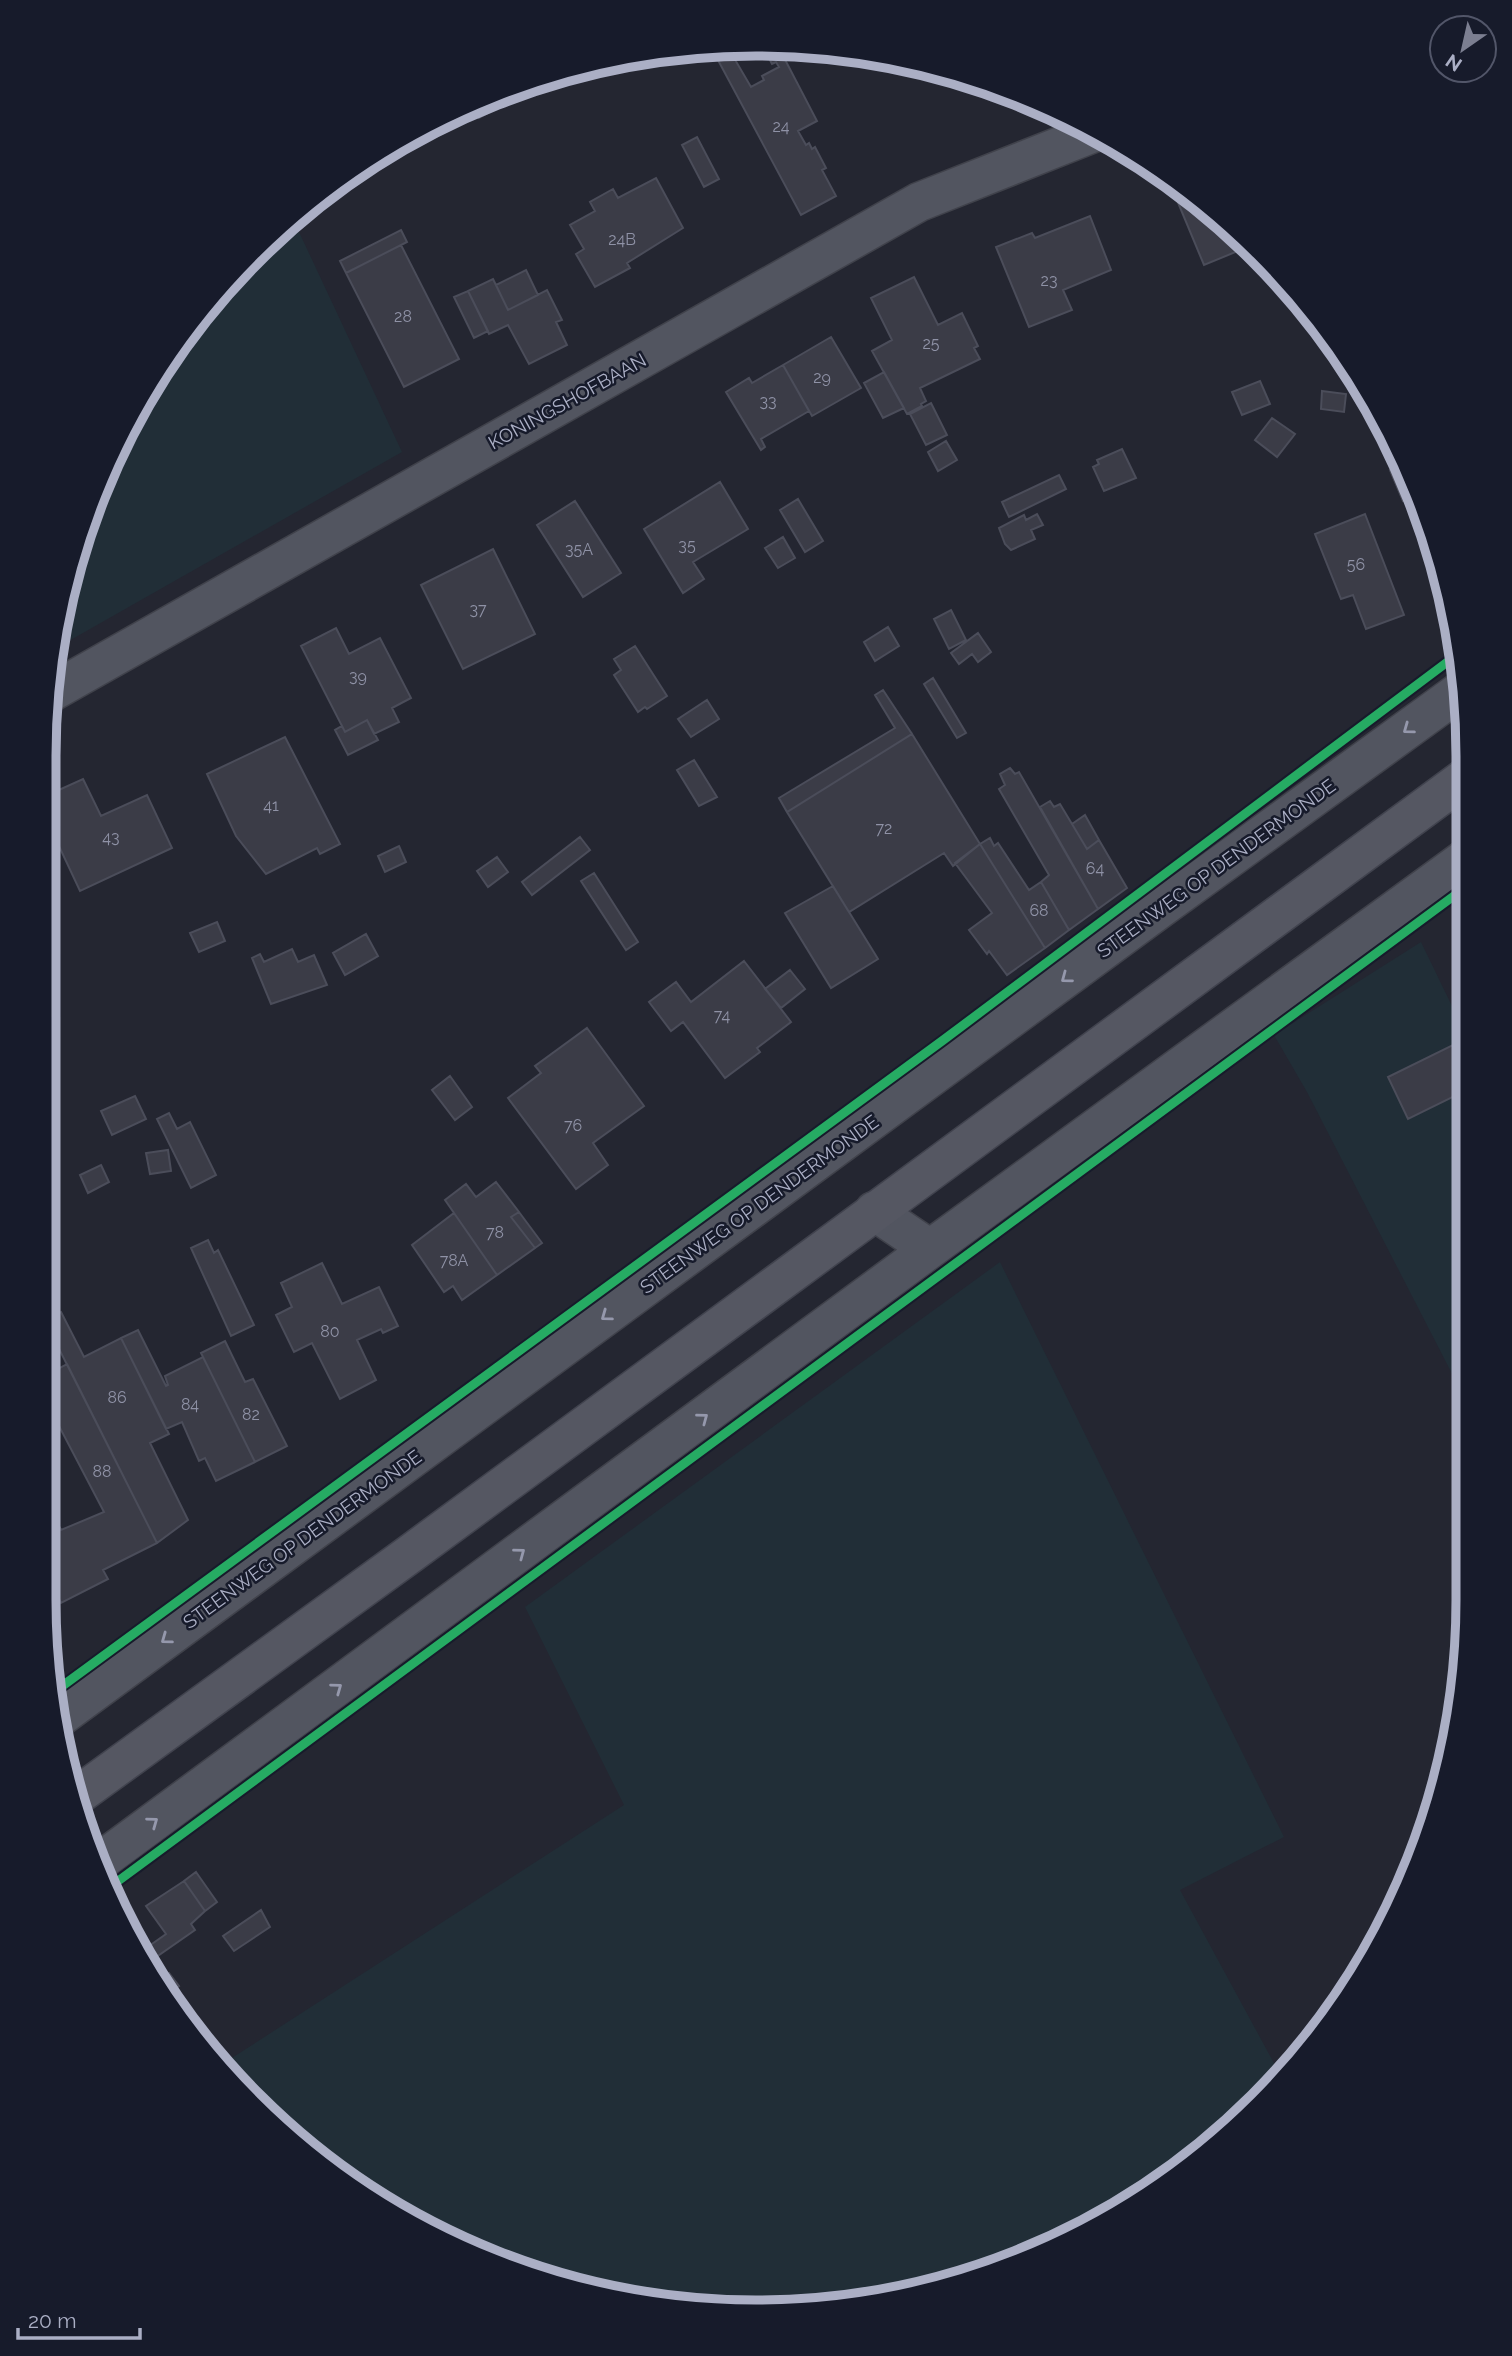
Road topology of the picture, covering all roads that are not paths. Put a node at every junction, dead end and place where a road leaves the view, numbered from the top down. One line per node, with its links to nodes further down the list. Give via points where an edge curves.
1 (1083, 137): 2 (street, KONINGSHOFBAAN, via 919,202)
2 (59, 688)
3 (1453, 696): 8 (street, STEENWEG OP DENDERMONDE, one-way to 8)
4 (1456, 784): 6 (main road)
5 (1456, 865): 7 (street)
6 (874, 1211): 7 (street); 9 (main road)
7 (930, 1249): 10 (street, one-way to 7)
8 (65, 1713)
9 (83, 1791)
10 (105, 1858)

